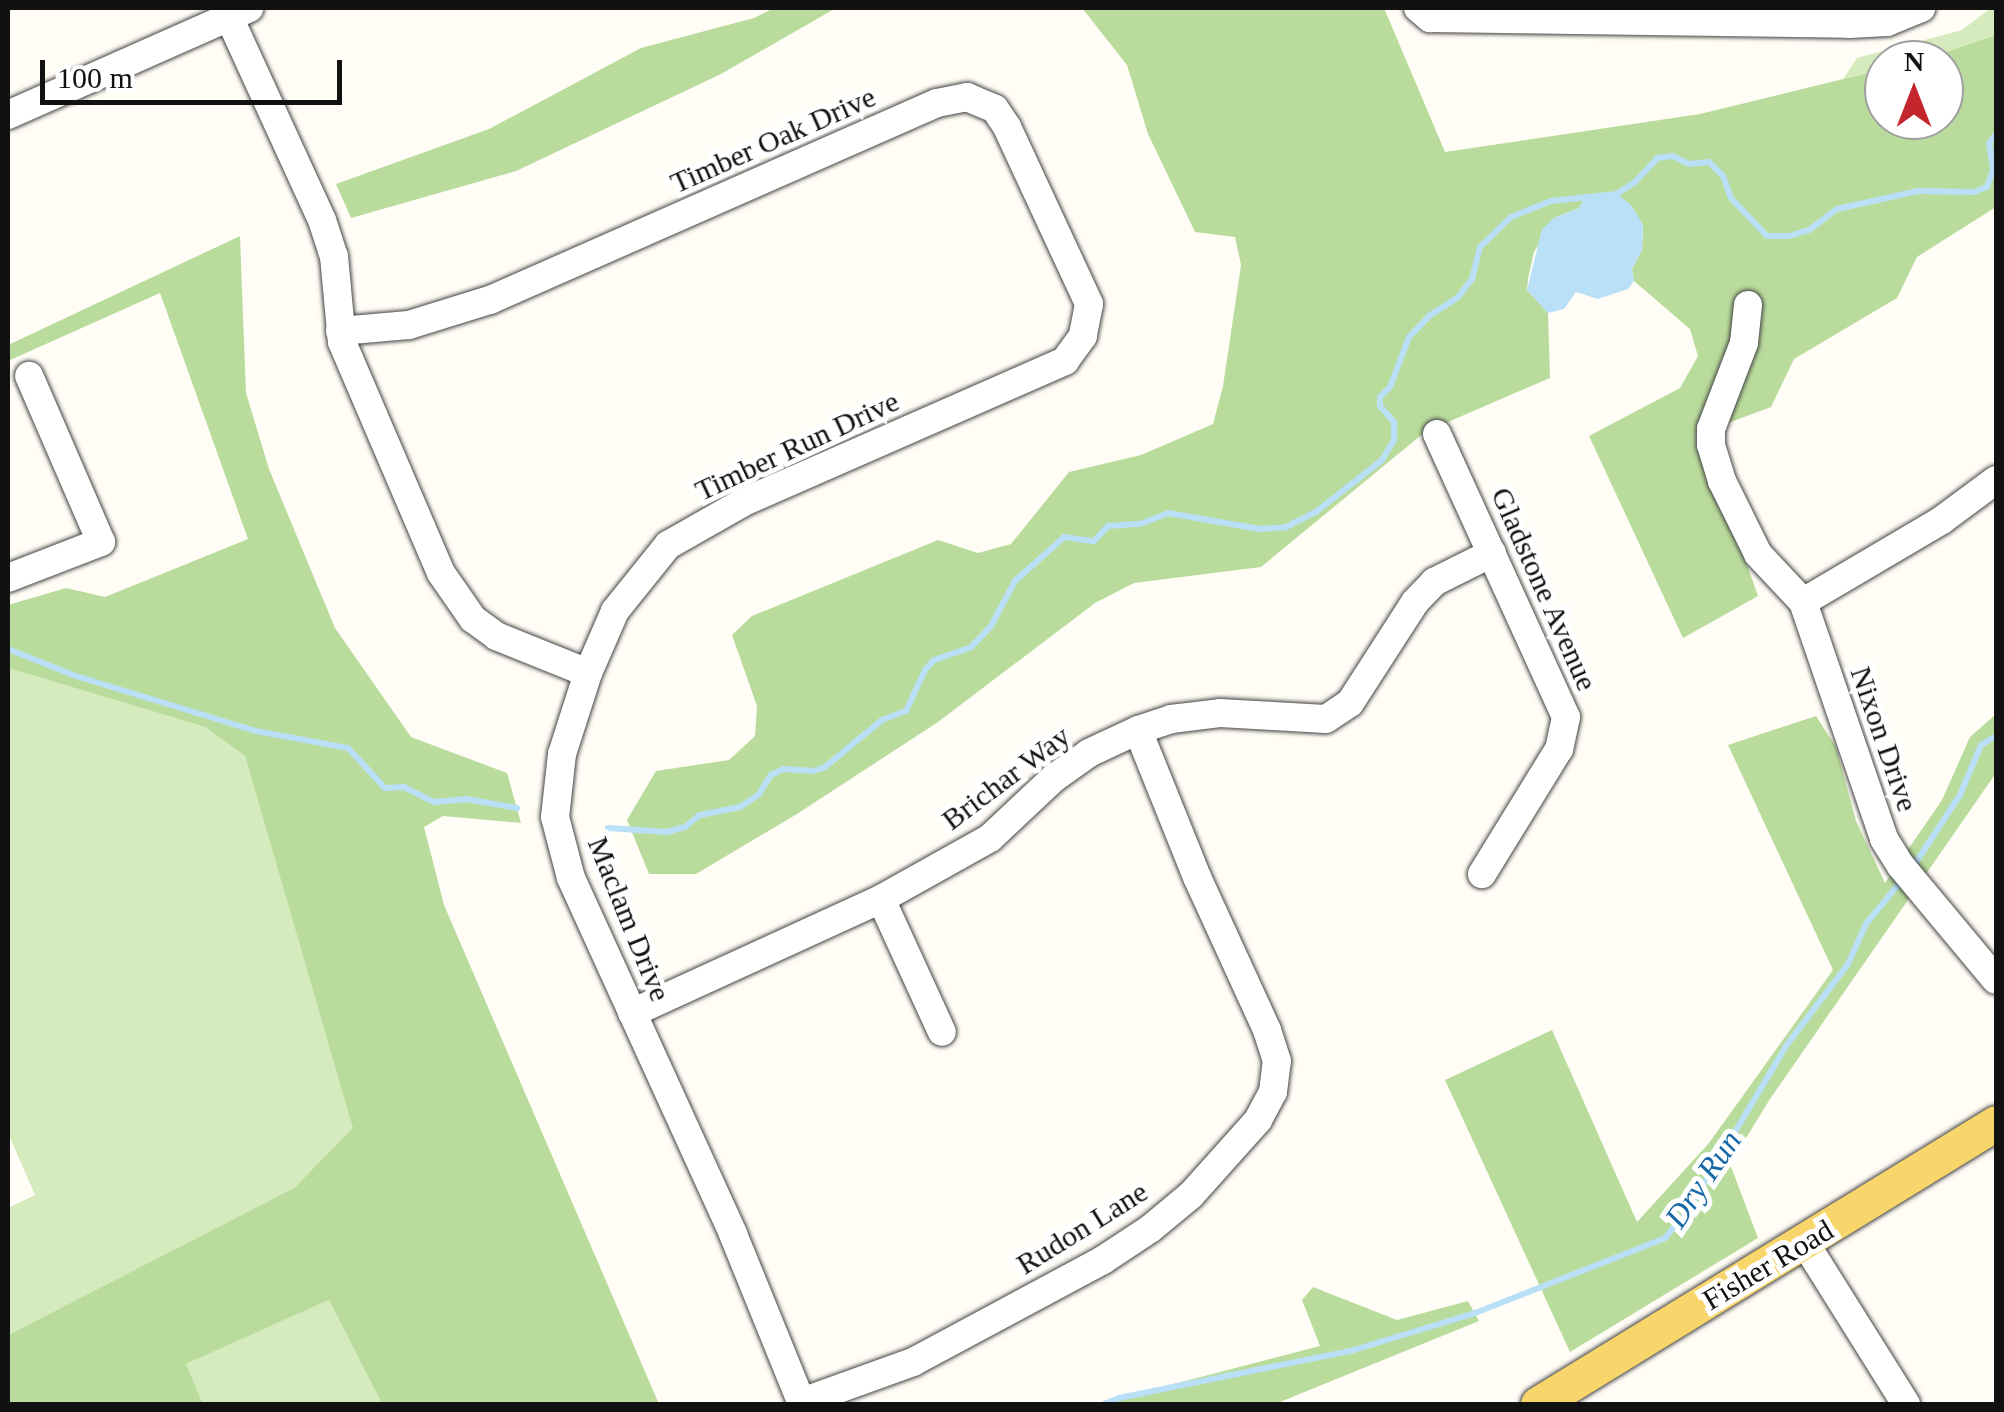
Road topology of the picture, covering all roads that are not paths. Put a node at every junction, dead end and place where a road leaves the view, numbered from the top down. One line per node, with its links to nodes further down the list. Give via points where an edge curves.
1 (1418, 8): 4 (street, via 1430,18)
2 (1921, 8): 4 (street, via 1887,22 1849,24)
3 (239, 12): 5 (street); 7 (street, via 334,256)
4 (1496, 13)
5 (8, 115)
6 (1748, 305): 14 (street, via 1744,342 1711,428 1711,445 1758,554)
7 (340, 331): 8 (street, Timber Oak Drive, via 409,325 477,305 937,103 967,96 995,109 1007,127 1088,304); 15 (street, via 360,393 455,596 496,636)
8 (1083, 336): 15 (street, Timber Run Drive, via 1065,361 742,503 668,545 615,611)
9 (29, 376): 13 (street, via 101,542)
10 (1437, 434): 12 (street, Gladstone Avenue)
11 (1996, 480): 14 (street)
12 (1492, 553): 16 (street, Brichar Way, via 1434,582 1350,703 1326,719 1220,713); 17 (street, Gladstone Avenue, via 1566,717 1559,750)
13 (8, 578)
14 (1803, 602): 19 (street, Nixon Drive, via 1873,816 1907,873)
15 (588, 673): 20 (street, Maclam Drive, via 562,754 555,817 570,878)
16 (1138, 730): 18 (street, Brichar Way, via 1054,778 990,838); 24 (street, Rudon Lane, via 1268,1030 1277,1060 1274,1092 1218,1165 1150,1230 913,1362)
17 (1482, 874)
18 (881, 899): 20 (street, Brichar Way); 21 (street)
19 (1996, 980)
20 (632, 1013): 24 (street, Maclam Drive)
21 (942, 1032)
22 (1996, 1124): 23 (main road, Fisher Road)
23 (1805, 1243): 25 (main road, Fisher Road); 26 (street)
24 (802, 1403)
25 (1538, 1404)
26 (1906, 1404)

